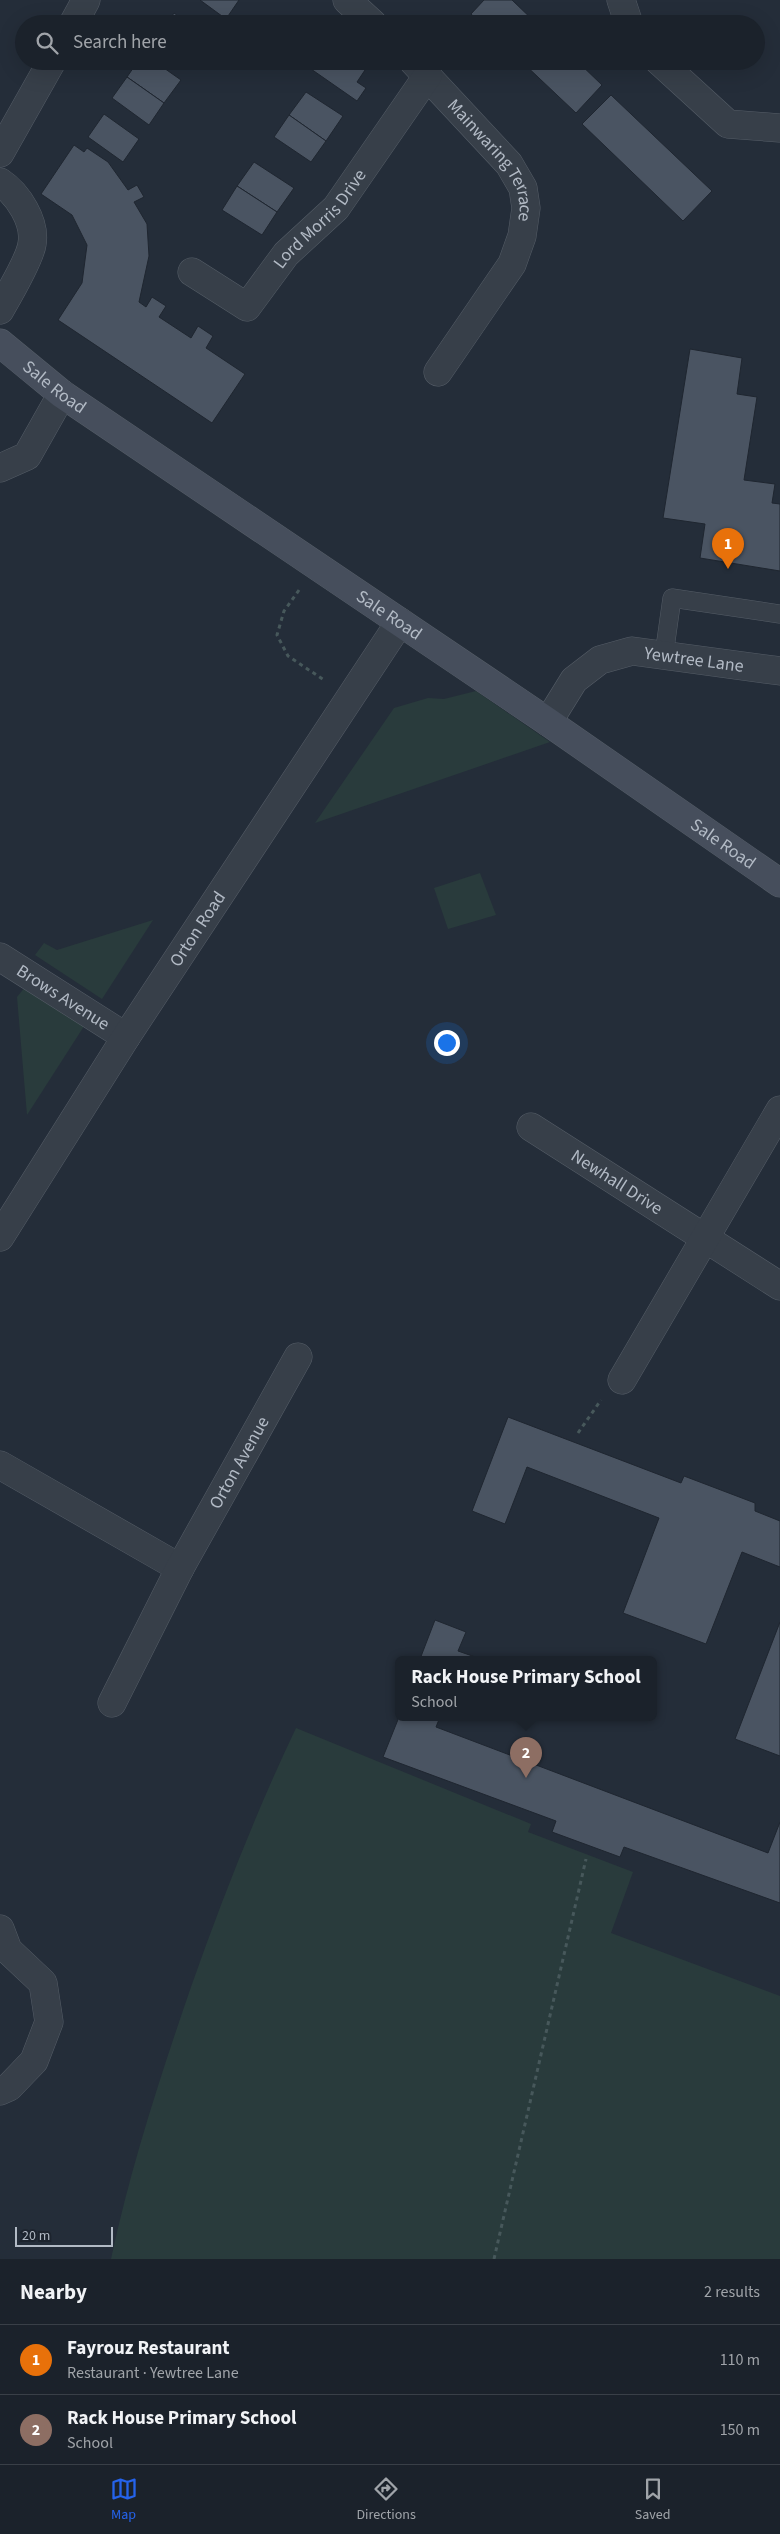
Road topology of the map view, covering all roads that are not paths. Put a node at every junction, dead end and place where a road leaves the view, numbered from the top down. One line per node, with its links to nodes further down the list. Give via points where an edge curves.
1 (86, 0): 4 (street)
2 (347, 0): 5 (street)
3 (621, 0): 6 (street)
4 (78, 15)
5 (363, 15)
6 (626, 15)
7 (47, 70): 12 (street)
8 (420, 70): 14 (street, Lord Morris Drive, via 336,208 286,254 247,307)
9 (423, 70): 17 (street, Mainwaring Terrace, via 509,164 523,188 526,208 522,236 512,264)
10 (670, 70): 11 (street, via 728,124)
11 (780, 128)
12 (0, 153)
13 (0, 182): 15 (street, via 12,190 28,216 32,244)
14 (192, 272)
15 (0, 310)
16 (0, 343): 18 (main road, Sale Road)
17 (438, 372)
18 (62, 394): 19 (street, via 27,456); 21 (main road, Sale Road)
19 (0, 468)
20 (780, 614): 22 (lane, via 672,598)
21 (400, 622): 24 (main road, Sale Road); 27 (street, Orton Road)
22 (664, 655): 23 (street, Yewtree Lane); 24 (street, Yewtree Lane, via 632,652 600,660 574,680)
23 (780, 672)
24 (548, 722): 25 (main road, Sale Road)
25 (780, 883)
26 (0, 958): 27 (street, Brows Avenue)
27 (126, 1037): 30 (street, Orton Road)
28 (780, 1110): 31 (street)
29 (531, 1127): 31 (street, Newhall Drive)
30 (0, 1237)
31 (704, 1237): 32 (street, Newhall Drive); 34 (street)
32 (780, 1286)
33 (298, 1357): 36 (street, Orton Avenue)
34 (622, 1380)
35 (0, 1465): 36 (street)
36 (180, 1568): 37 (street, Orton Avenue)
37 (112, 1703)
38 (0, 1929): 39 (street, via 8,1950 43,1984 49,2022 34,2061)
39 (0, 2091)

